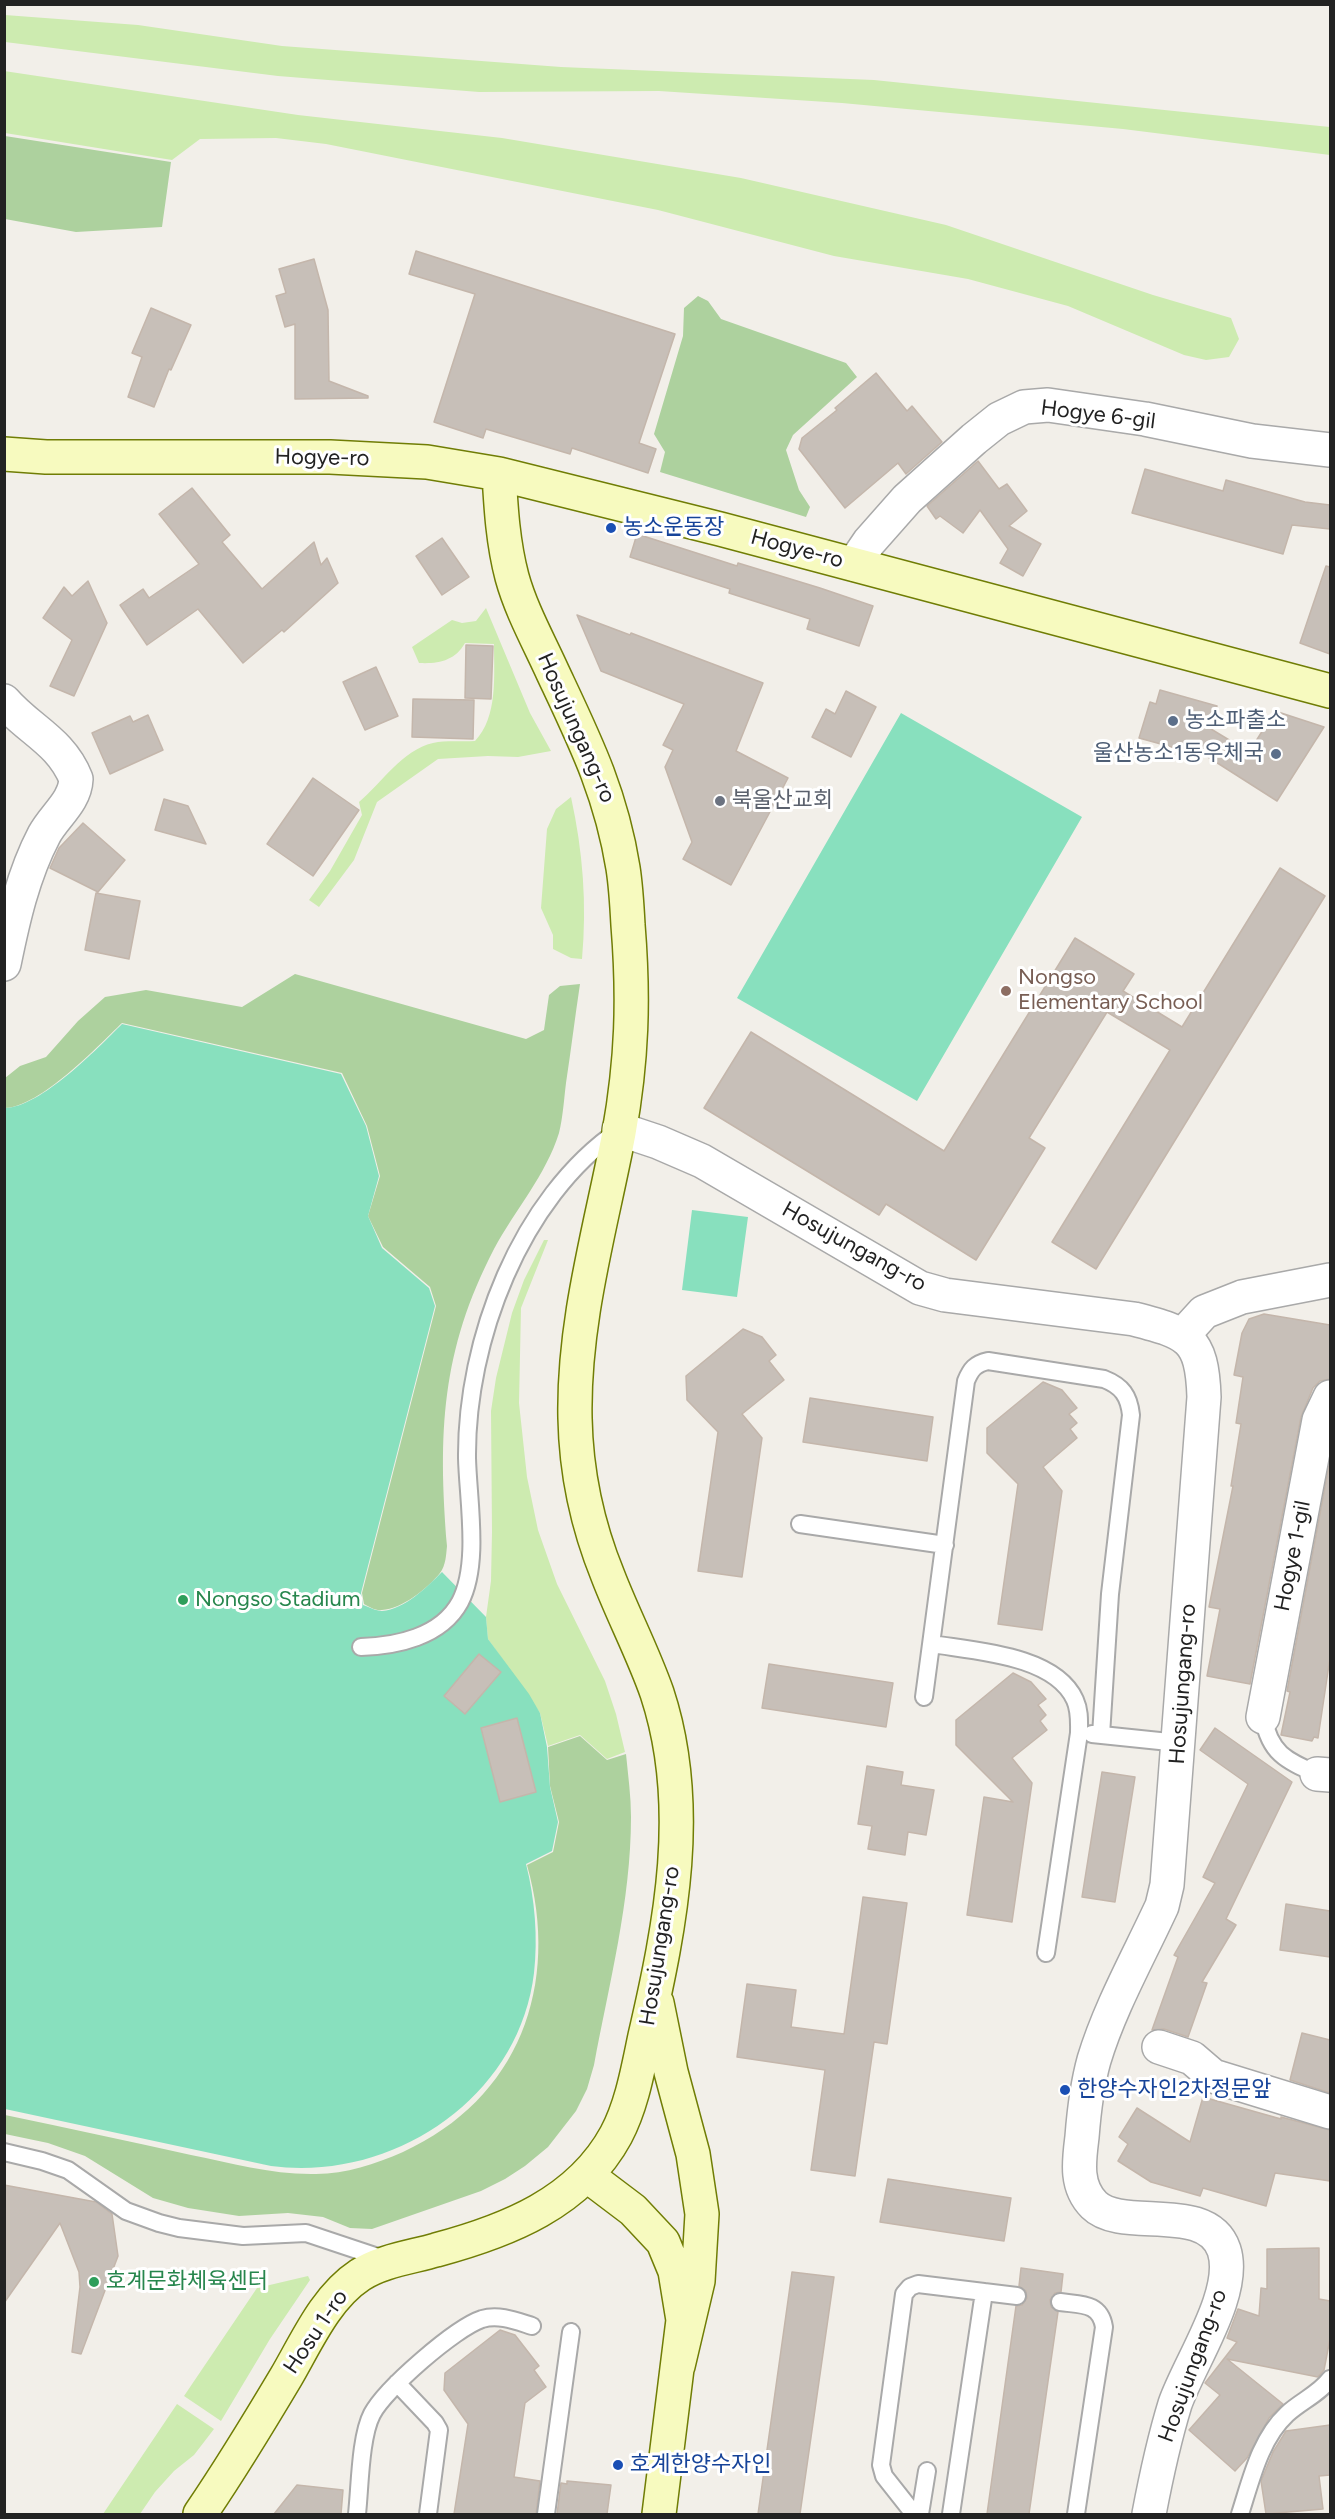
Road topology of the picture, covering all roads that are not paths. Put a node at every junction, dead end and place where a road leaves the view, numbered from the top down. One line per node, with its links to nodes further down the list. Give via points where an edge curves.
1 (1330, 450): 4 (street, Hogye 6-gil, via 1252,441 1145,419 1048,405 1024,407 991,426 907,499)
2 (4, 454): 3 (street, Hogye-ro, via 330,456 426,462)
3 (499, 474): 4 (street, Hogye-ro); 8 (street, Hosujungang-ro, via 502,530 513,582 592,755 612,808 624,873 632,972 632,1045)
4 (854, 564): 5 (street, Hogye-ro)
5 (1330, 691)
6 (4, 701): 7 (street, via 62,752 76,780 71,798 45,833 32,863)
7 (4, 964)
8 (619, 1130): 10 (street, Hosujungang-ro, via 702,1161 920,1288 1134,1319); 15 (lane, via 578,1164 547,1204 520,1245 488,1322 468,1416 471,1541 466,1589 459,1604 429,1631 414,1638); 23 (street, Hosujungang-ro, via 578,1341 575,1422 585,1506 605,1570 657,1694 673,1757 677,1827 671,1906)
9 (1330, 1280): 10 (street, via 1242,1297 1204,1312)
10 (1183, 1335): 20 (street, Hosujungang-ro, via 1196,1348 1203,1368 1204,1397)
11 (1330, 1397): 17 (street, Hogye 1-gil, via 1319,1420)
12 (800, 1524): 13 (lane)
13 (945, 1545): 14 (lane); 19 (lane, via 970,1370 988,1361 1117,1384 1130,1403 1131,1415 1110,1594)
14 (932, 1644): 16 (lane); 18 (lane, via 1002,1656 1055,1677 1075,1700)
15 (360, 1647)
16 (924, 1697)
17 (1263, 1717): 21 (lane, via 1267,1737 1276,1751 1298,1766)
18 (1079, 1733): 19 (lane); 22 (lane)
19 (1101, 1735): 20 (lane)
20 (1179, 1743): 47 (street, Hosujungang-ro, via 1167,1885 1162,1906 1094,2062 1079,2176 1085,2195 1096,2207 1110,2214 1201,2225 1217,2237 1225,2252 1222,2295 1176,2402)
21 (1324, 1775)
22 (1046, 1953)
23 (655, 1995): 27 (street, Hosujungang-ro, via 631,2097 617,2135); 34 (street, via 693,2154 702,2214 698,2281)
24 (1159, 2048): 25 (street, via 1192,2058 1213,2076)
25 (1330, 2112)
26 (4, 2152): 28 (lane, via 68,2170 126,2211 159,2223 243,2236 306,2234)
27 (588, 2176): 28 (street, Hosu 1-ro, via 554,2203 510,2227); 34 (street, via 633,2210 663,2242 675,2271 682,2320)
28 (394, 2262): 38 (street, Hosu 1-ro, via 364,2272 341,2290)
29 (984, 2292): 30 (lane); 43 (lane, via 918,2284 904,2294 881,2465 884,2476); 45 (lane)
30 (1017, 2296)
31 (1060, 2302): 46 (lane, via 1097,2310 1104,2327)
32 (532, 2326): 36 (lane, via 506,2318 484,2318 461,2330)
33 (571, 2332): 41 (lane)
34 (678, 2366): 42 (street)
35 (1330, 2379): 48 (lane, via 1270,2432)
36 (397, 2383): 39 (lane, via 372,2415 366,2431); 40 (lane, via 439,2430)
37 (927, 2471): 44 (lane)
38 (200, 2514)
39 (357, 2514)
40 (428, 2514)
41 (546, 2514)
42 (659, 2514)
43 (914, 2514)
44 (920, 2514)
45 (951, 2514)
46 (1076, 2514)
47 (1149, 2514)
48 (1240, 2514)

